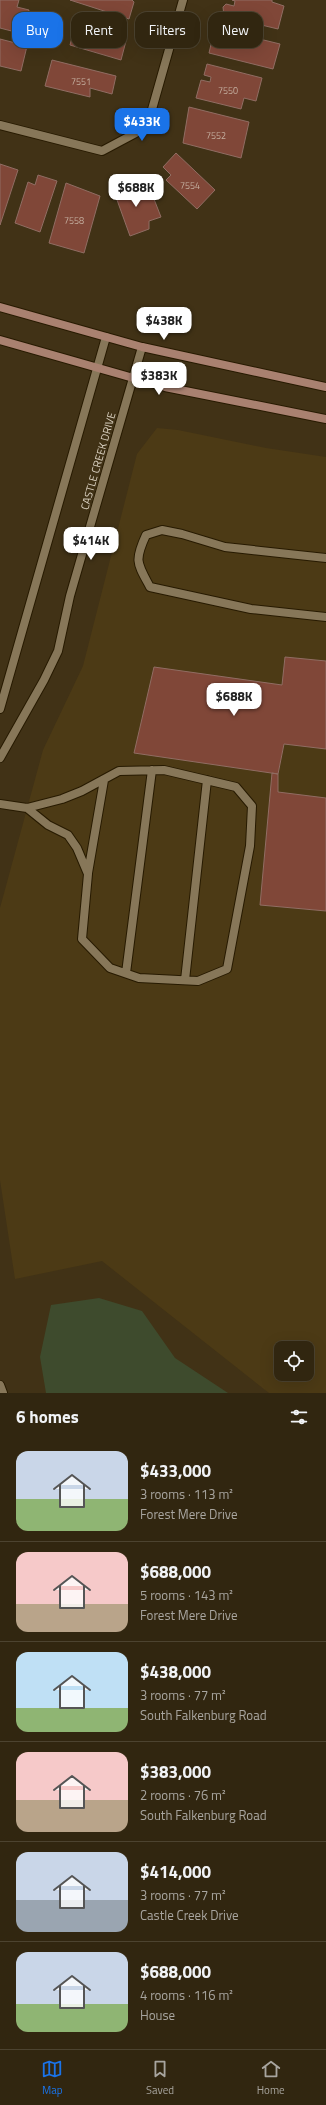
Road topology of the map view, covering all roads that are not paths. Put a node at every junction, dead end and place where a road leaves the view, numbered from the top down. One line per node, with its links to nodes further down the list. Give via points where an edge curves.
1 (183, 0): 2 (street, via 147,127 102,151)
2 (0, 125)
3 (0, 307): 4 (street)
4 (106, 337): 6 (street); 7 (street)
5 (0, 340): 7 (street)
6 (142, 347): 8 (street, CASTLE CREEK DRIVE); 9 (street)
7 (97, 368): 8 (street); 13 (street)
8 (133, 378): 10 (street, via 165,387); 14 (street, CASTLE CREEK DRIVE, via 70,596 58,651)
9 (326, 387)
10 (326, 419)
11 (326, 558): 12 (street, via 225,547 162,530 146,535 138,554 139,567 150,588 251,609)
12 (326, 617)
13 (0, 709)
14 (0, 758)
15 (152, 770): 16 (street, via 119,771); 17 (street, via 164,770); 21 (street)
16 (104, 780): 19 (street, via 62,799); 20 (street)
17 (207, 780): 22 (street); 22 (street, via 236,787 252,806 250,846 227,969 198,981)
18 (0, 804): 19 (street)
19 (27, 808): 20 (street, via 48,825 68,835 77,848)
20 (88, 874): 21 (street, via 82,939 110,968)
21 (126, 973): 22 (street, via 139,978)
22 (185, 980)
23 (0, 1385): 24 (street)
24 (3, 1393)

